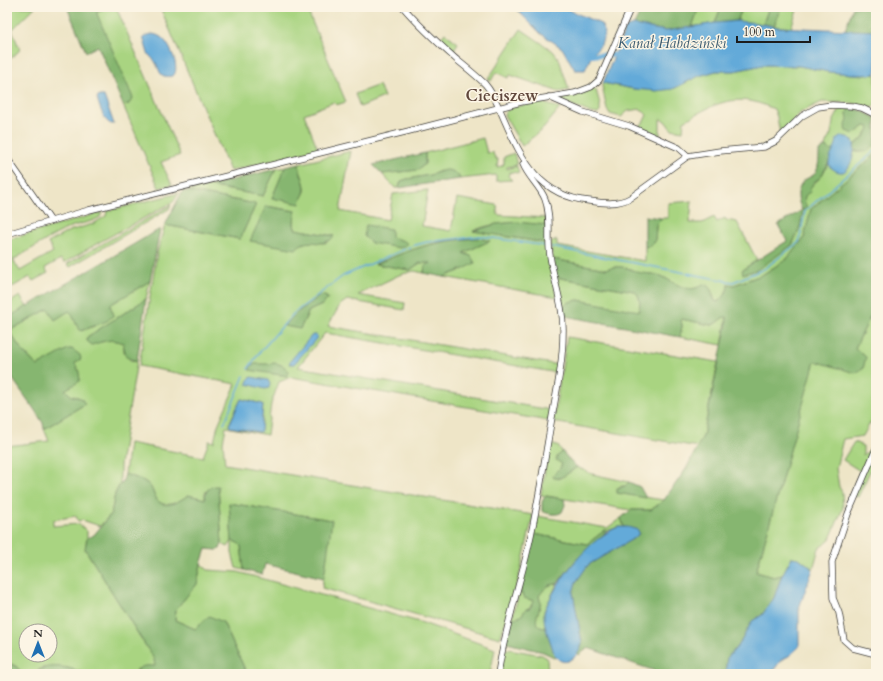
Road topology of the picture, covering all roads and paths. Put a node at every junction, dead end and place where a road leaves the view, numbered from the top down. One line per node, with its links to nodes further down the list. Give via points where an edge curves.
1 (403, 7): 4 (street, via 426,33 485,84)
2 (631, 7): 3 (street, via 596,83 576,93)
3 (549, 97): 4 (street); 6 (street, via 582,112 629,126 679,148)
4 (499, 109): 7 (street); 9 (street)
5 (876, 115): 6 (street, via 852,106 818,107 802,116 772,144)
6 (688, 156): 7 (street, via 630,198 619,203 580,200 559,193 540,180)
7 (522, 157): 13 (street, via 525,168 541,191 547,207 550,254 562,311 563,339 534,523 502,645)
8 (7, 158): 9 (street)
9 (51, 221): 10 (street)
10 (7, 234)
11 (876, 449): 12 (street, via 848,514 832,562 834,598 844,640 853,648)
12 (876, 654)
13 (498, 674)

